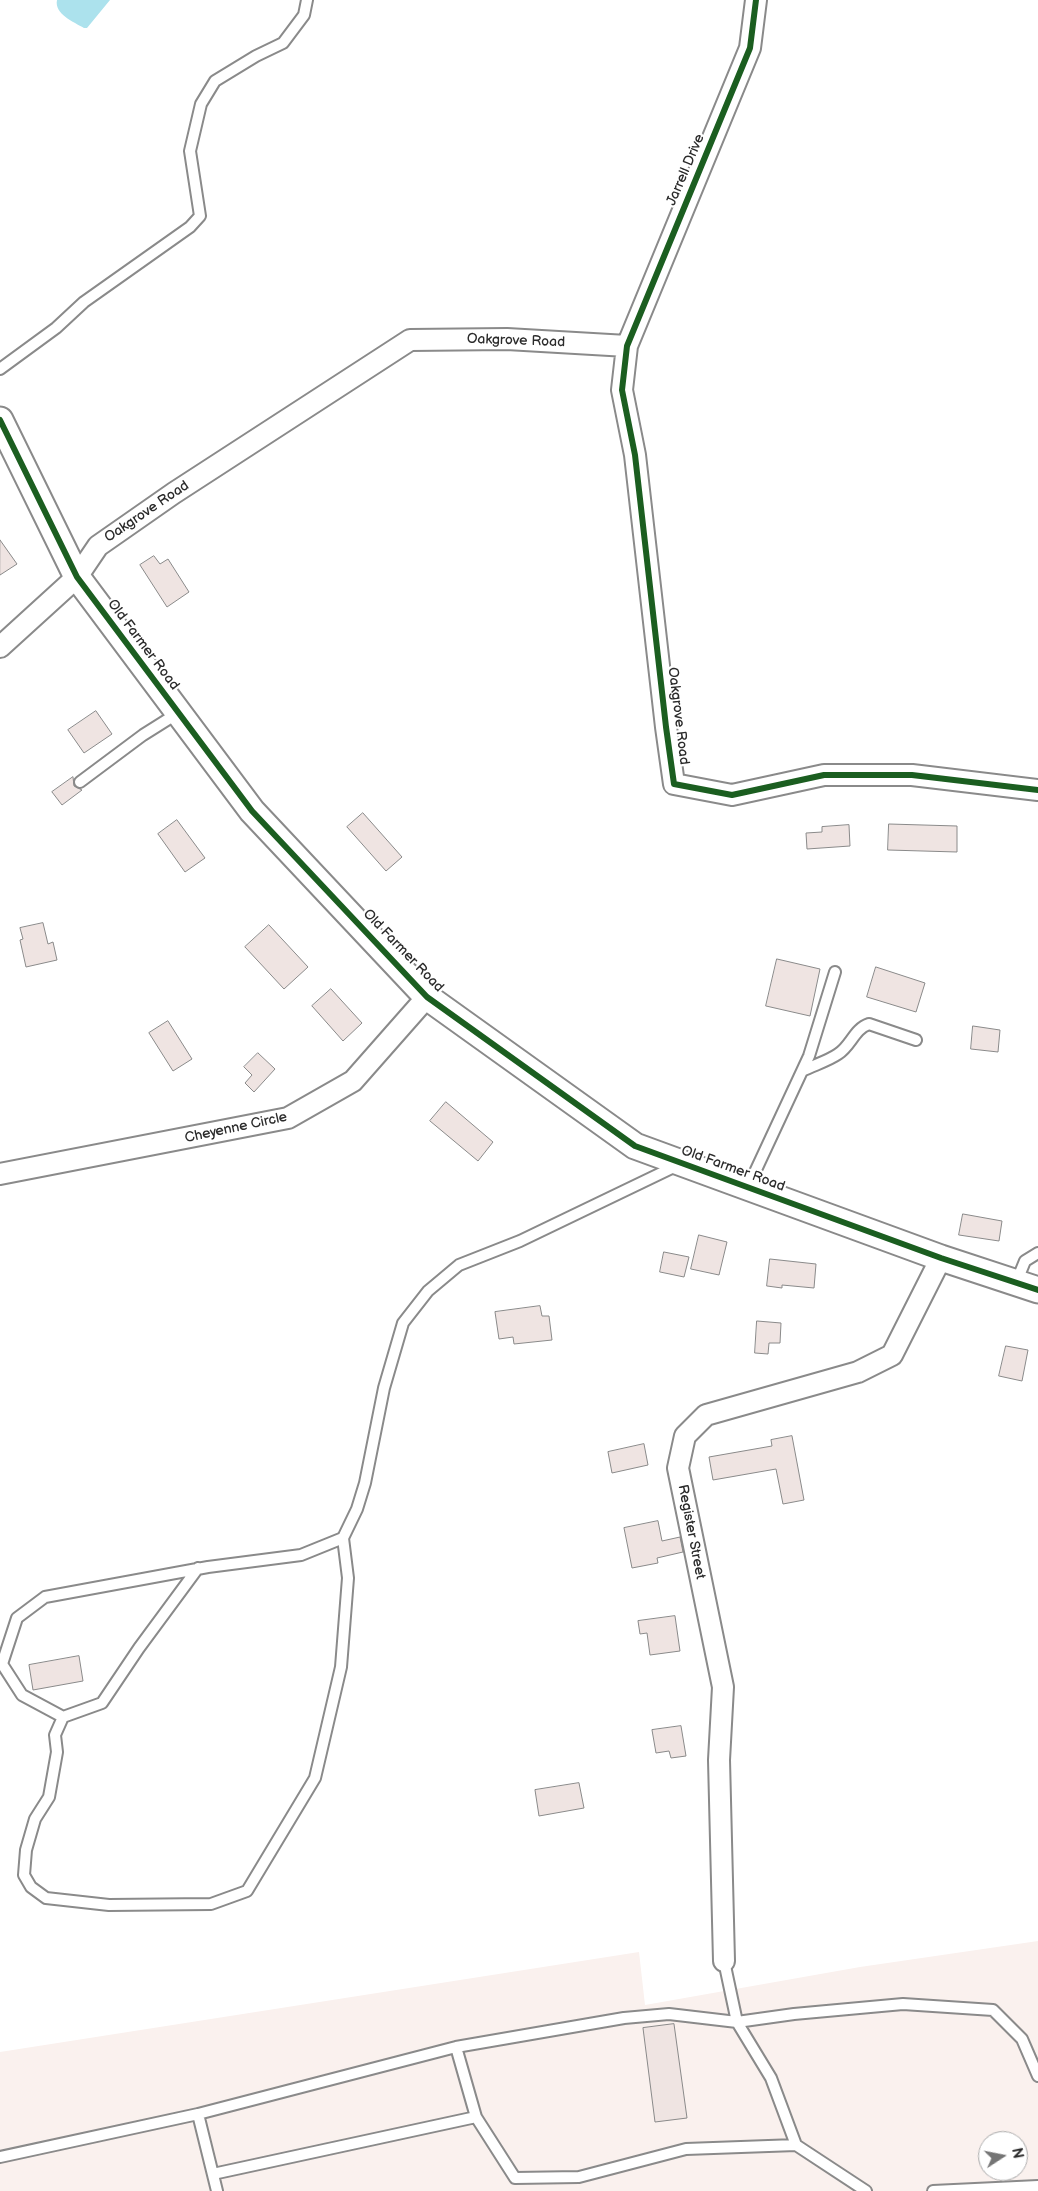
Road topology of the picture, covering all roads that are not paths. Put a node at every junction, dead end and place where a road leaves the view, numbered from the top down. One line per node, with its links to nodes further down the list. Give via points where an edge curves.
1 (307, 0): 4 (lane, via 304,15 283,43 215,81 201,104 190,151 200,216 190,228 84,302 56,328)
2 (756, 0): 3 (street, Jarrell Drive, via 750,48)
3 (627, 346): 6 (street, Oakgrove Road, via 507,339 410,340 98,546); 10 (street, Oakgrove Road, via 622,390 635,455 674,784 732,795 824,775 912,775)
4 (0, 369)
5 (0, 420): 6 (street, Old Farmer Road)
6 (77, 577): 7 (street, Oakgrove Road); 8 (street, Old Farmer Road)
7 (0, 647)
8 (178, 713): 9 (lane); 12 (street, Old Farmer Road, via 252,811)
9 (80, 782)
10 (1038, 790)
11 (835, 972): 14 (lane)
12 (427, 997): 15 (street, Old Farmer Road, via 635,1146); 16 (street, Cheyenne Circle, via 353,1081 288,1118)
13 (916, 1040): 14 (lane, via 868,1024 861,1027 838,1054)
14 (802, 1070): 17 (lane)
15 (682, 1163): 17 (street, Old Farmer Road); 21 (lane, via 520,1240 459,1264 428,1291 403,1323 384,1388 365,1483)
16 (0, 1174)
17 (748, 1188): 19 (street, Old Farmer Road)
18 (1038, 1253): 20 (lane, via 1025,1261)
19 (941, 1258): 20 (street, Old Farmer Road); 24 (street, Register Street, via 892,1355 858,1372 706,1415 685,1436 678,1468 723,1687 719,1760)
20 (1027, 1286)
21 (343, 1538): 22 (lane, via 301,1555); 23 (lane, via 348,1578 341,1667 315,1778 247,1891 211,1904 109,1905 46,1898 31,1887 24,1875 26,1850 35,1819 49,1797 57,1752 55,1735)
22 (198, 1568): 23 (lane, via 138,1648 102,1703); 23 (lane, via 45,1597 17,1618 2,1664 22,1695)
23 (63, 1717)
24 (724, 1960): 25 (lane)
25 (737, 2022): 26 (lane, via 660,2015 624,2018); 27 (lane, via 903,2004 993,2010 1022,2039); 30 (lane, via 771,2078)
26 (456, 2047): 28 (lane); 29 (lane)
27 (1038, 2076)
28 (198, 2114): 31 (lane); 32 (lane)
29 (476, 2117): 30 (lane, via 515,2178 579,2177 686,2149); 32 (lane)
30 (796, 2145): 35 (lane)
31 (0, 2157)
32 (213, 2174): 34 (lane)
33 (1038, 2186): 36 (lane)
34 (217, 2191)
35 (866, 2191)
36 (933, 2191)

